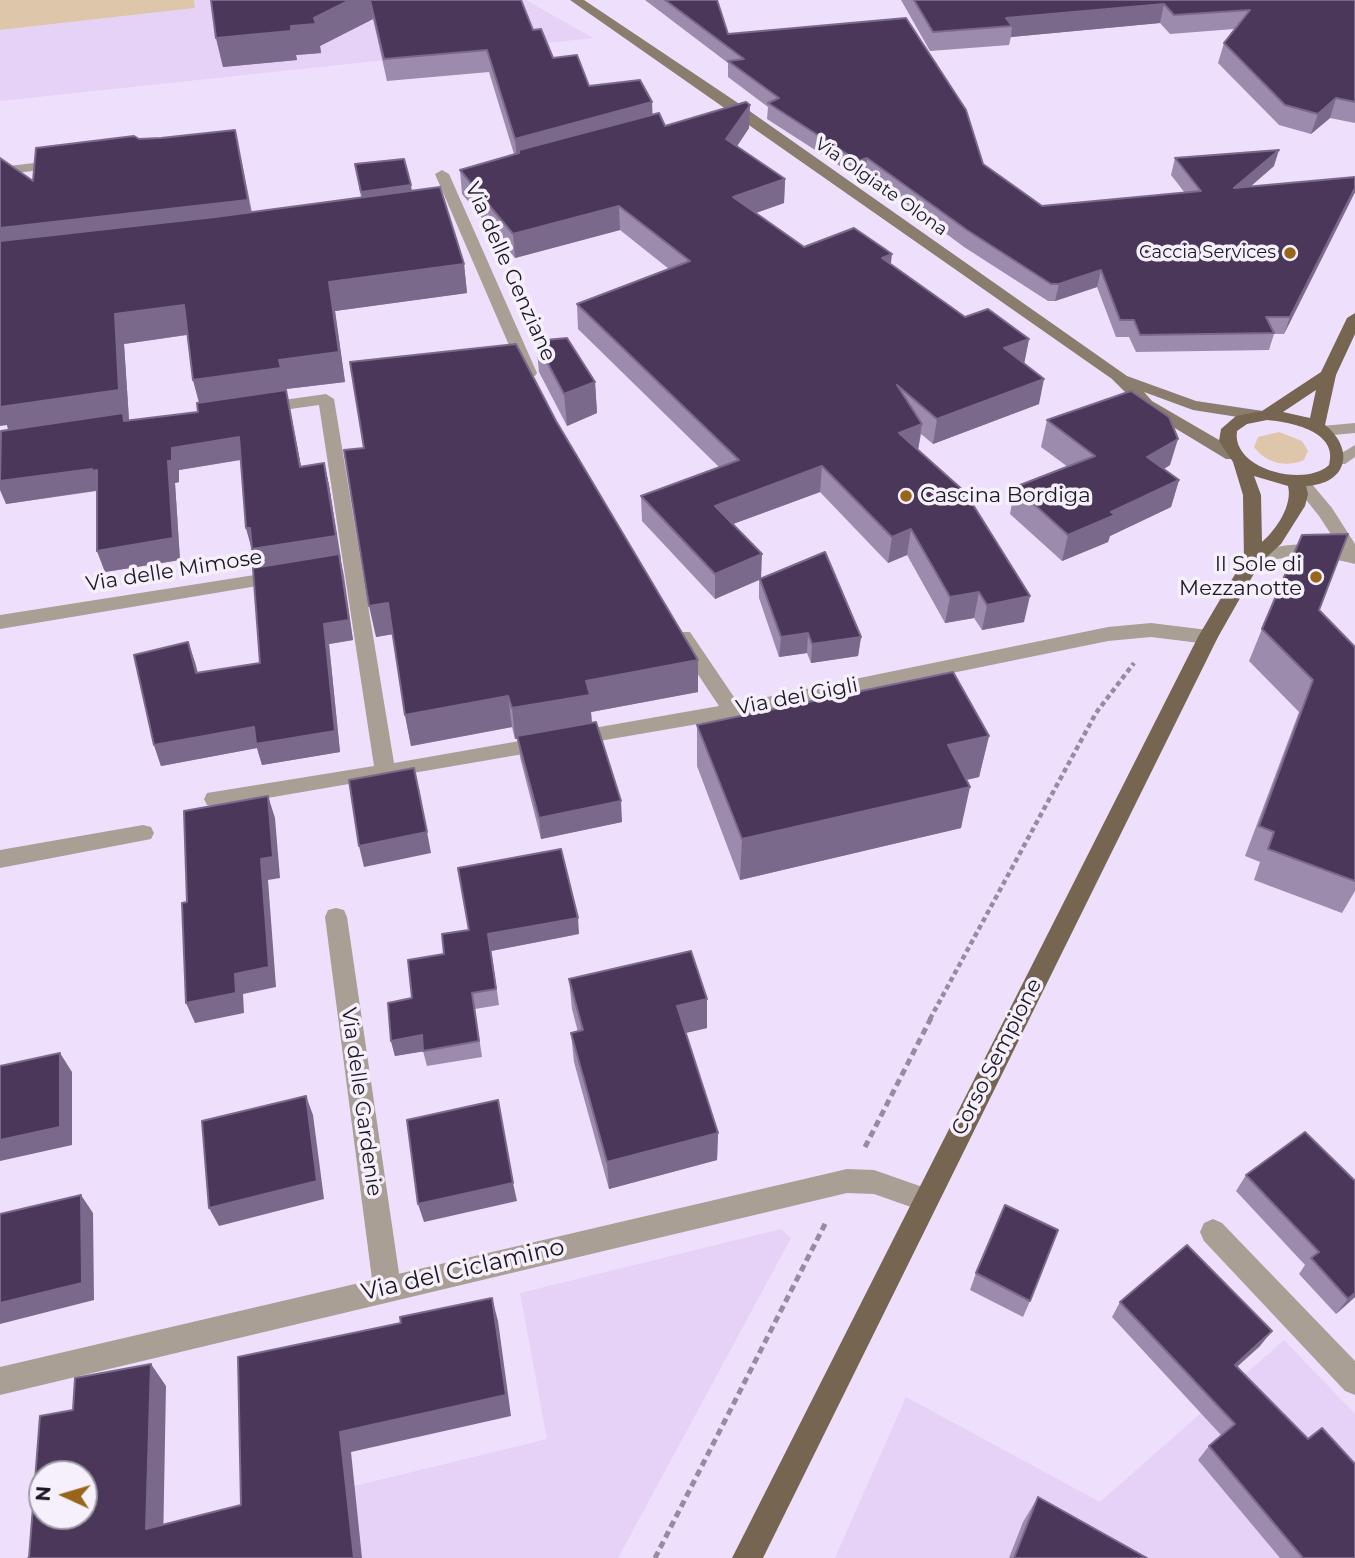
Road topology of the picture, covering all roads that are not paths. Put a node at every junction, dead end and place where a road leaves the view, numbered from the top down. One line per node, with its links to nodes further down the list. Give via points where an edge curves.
1 (576, 0): 2 (street, Via Olgiate Olona)
2 (736, 108): 3 (street); 9 (street, Via Olgiate Olona)
3 (719, 113)
4 (69, 163): 5 (street)
5 (0, 171)
6 (450, 182): 10 (street, Via delle Genziane, via 449,207)
7 (1355, 318): 8 (main road)
8 (1328, 375): 12 (main road); 14 (main road)
9 (1118, 376): 12 (street, Via Olgiate Olona, via 1194,405); 16 (street, Via Olgiate Olona, via 1146,404)
10 (535, 387)
11 (247, 410): 21 (street, via 326,399)
12 (1262, 415): 14 (main road, via 1291,417); 16 (main road, via 1244,418 1230,428 1227,444)
13 (1355, 428): 14 (street)
14 (1319, 429): 17 (main road, via 1334,442)
15 (1355, 450): 17 (street)
16 (1237, 459): 18 (main road, via 1264,476); 20 (main road, via 1252,495)
17 (1339, 460): 18 (main road, via 1328,474)
18 (1298, 482): 19 (street, via 1326,512); 20 (main road, Corso Sempione, via 1296,506 1275,540)
19 (1355, 558): 20 (street, via 1298,547)
20 (1253, 559): 26 (main road, Corso Sempione)
21 (354, 565): 22 (street); 28 (street)
22 (334, 569)
23 (294, 575): 25 (street, Via delle Mimose)
24 (672, 618): 27 (street)
25 (0, 622)
26 (1208, 637): 27 (street, Via dei Gigli, via 1129,631); 33 (main road, Corso Sempione)
27 (733, 710): 28 (street, Via dei Gigli)
28 (385, 772): 29 (street, Via dei Gigli)
29 (215, 799)
30 (142, 834): 31 (street)
31 (0, 859)
32 (336, 917): 35 (street, Via delle Gardenie)
33 (925, 1200): 35 (street, Via del Ciclamino, via 873,1182 846,1181); 38 (main road, Corso Sempione)
34 (1213, 1232): 37 (street)
35 (387, 1287): 36 (street, Via del Ciclamino)
36 (0, 1381)
37 (1355, 1381)
38 (747, 1558)

